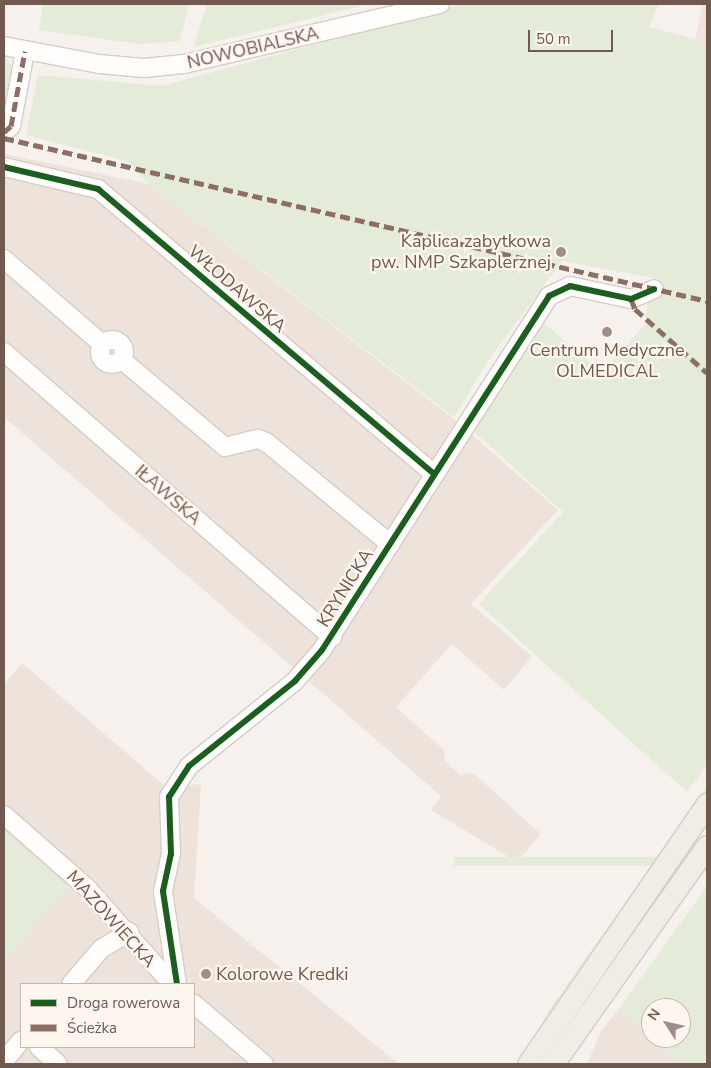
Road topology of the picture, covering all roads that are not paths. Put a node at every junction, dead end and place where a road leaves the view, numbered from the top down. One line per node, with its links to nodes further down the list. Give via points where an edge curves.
1 (440, 4): 2 (street, NOWOBIALSKA)
2 (400, 9): 4 (street, NOWOBIALSKA, via 184,64 126,66)
3 (4, 46): 4 (street, NOWOBIALSKA)
4 (25, 51): 5 (street, via 11,126)
5 (4, 132)
6 (4, 167): 10 (street, WŁODAWSKA, via 98,189)
7 (4, 259): 11 (street, via 102,344 100,355 104,362 121,360 225,446 258,439 266,442)
8 (654, 289): 10 (street, KRYNICKA, via 631,299 570,286 549,296)
9 (4, 352): 12 (street, IŁAWSKA)
10 (432, 472): 11 (street, KRYNICKA)
11 (390, 544): 12 (street, KRYNICKA)
12 (332, 637): 19 (street, KRYNICKA, via 295,680 194,760 169,797 171,854 164,908)
13 (707, 804): 26 (main road)
14 (4, 815): 16 (street, MAZOWIECKA, via 80,881)
15 (707, 846): 27 (main road)
16 (129, 932): 17 (street, via 101,949); 18 (street, MAZOWIECKA)
17 (71, 983)
18 (171, 983)
19 (177, 983)
20 (195, 1005): 25 (street)
21 (20, 1042): 23 (street)
22 (40, 1048): 24 (street)
23 (4, 1062)
24 (58, 1064)
25 (264, 1064)
26 (528, 1064)
27 (553, 1064)

